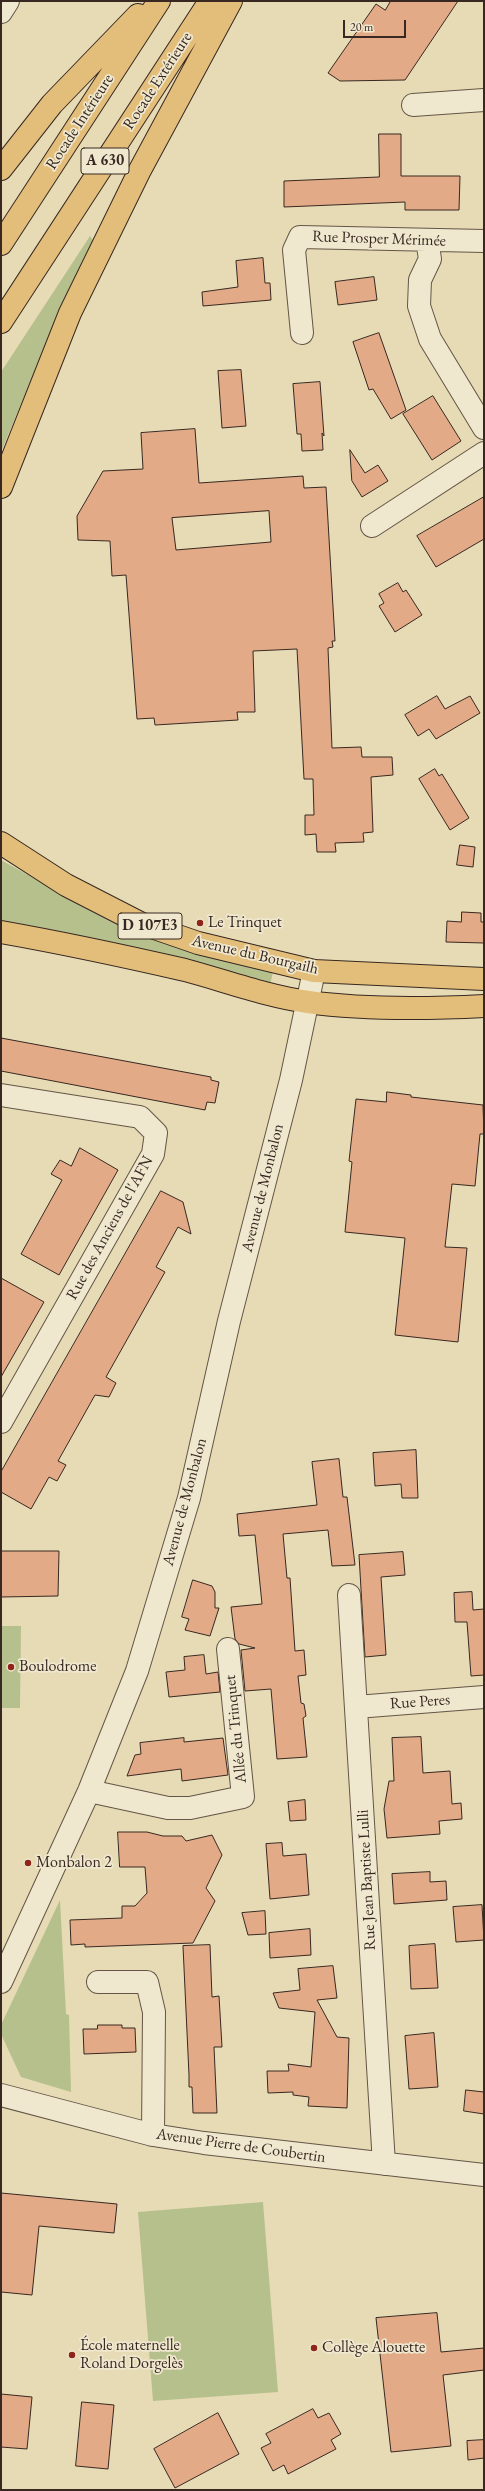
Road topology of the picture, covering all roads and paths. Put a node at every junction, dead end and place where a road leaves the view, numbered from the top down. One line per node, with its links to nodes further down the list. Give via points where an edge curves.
1 (8, 1): 6 (street)
2 (152, 1): 9 (main road, via 52,104)
3 (159, 1): 12 (main road, Rocade Intérieure / A 630)
4 (210, 1): 13 (main road, Rocade Extérieure / A 630)
5 (231, 1): 17 (main road, via 140,170 70,313)
6 (1, 12)
7 (484, 100): 8 (street)
8 (413, 105)
9 (1, 169)
10 (427, 240): 11 (street, Rue Prosper Mérimée); 14 (street, Rue Prosper Mérimée, via 300,237 294,250); 15 (street, via 430,259 420,280 419,306 430,339)
11 (484, 241)
12 (1, 244)
13 (1, 322)
14 (302, 334)
15 (484, 428)
16 (484, 453): 18 (street)
17 (1, 487)
18 (372, 526)
19 (1, 843): 21 (main road, Avenue du Bourgailh / D 107E3, via 66,885 140,922 198,943)
20 (1, 932): 23 (main road, Avenue du Bourgailh / D 107E3, via 178,969 270,995)
21 (314, 971): 22 (main road, Avenue du Bourgailh / D 107E3); 23 (street, Avenue de Monbalon)
22 (484, 979)
23 (308, 1002): 24 (main road, Avenue du Bourgailh / D 107E3, via 441,1008); 31 (street, Avenue de Monbalon, via 229,1321 189,1498 137,1671)
24 (484, 1006)
25 (1, 1095): 26 (street, Rue des Anciens de l'AFN, via 140,1117 156,1133 153,1154)
26 (1, 1422)
27 (349, 1595): 30 (street, Rue Jean Baptiste Lulli)
28 (228, 1649): 31 (street, Allée du Trinquet, via 242,1797 190,1808 168,1808)
29 (484, 1697): 30 (street, Rue Peres)
30 (356, 1707): 36 (street, Rue Jean Baptiste Lulli)
31 (89, 1791): 32 (street, Avenue de Monbalon)
32 (1, 1982)
33 (98, 1982): 35 (street, via 147,1982 154,2012)
34 (1, 2095): 35 (street, Avenue Pierre de Coubertin)
35 (153, 2135): 36 (street, Avenue Pierre de Coubertin, via 204,2144)
36 (384, 2164): 37 (street, Avenue Pierre de Coubertin)
37 (484, 2175)

